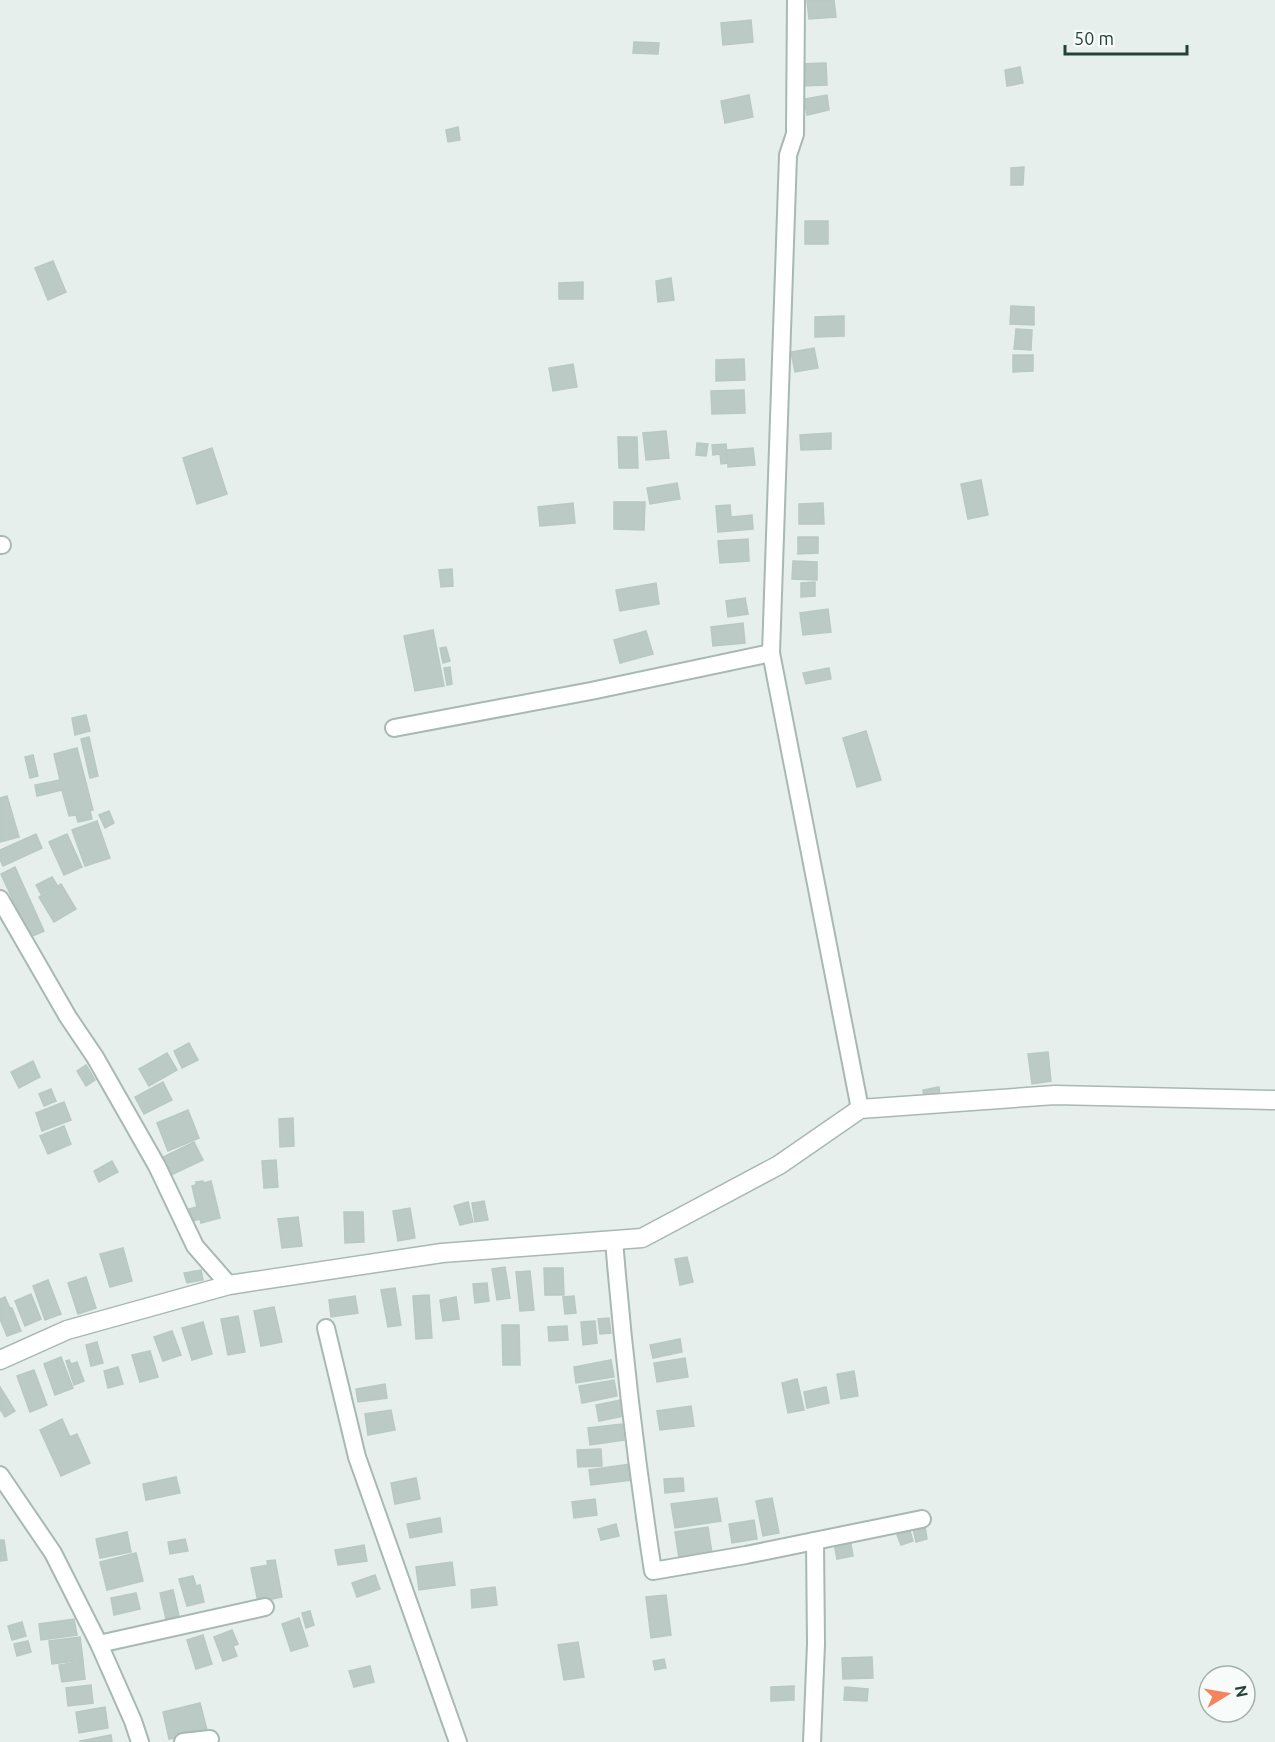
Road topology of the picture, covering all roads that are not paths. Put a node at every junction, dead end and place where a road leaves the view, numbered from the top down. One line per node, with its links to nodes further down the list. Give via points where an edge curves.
1 (796, 0): 2 (street, via 795,134 788,155)
2 (771, 653): 3 (street); 6 (street)
3 (394, 728)
4 (0, 899): 8 (street, via 157,1166 195,1246)
5 (1275, 1100): 6 (street, via 1055,1095)
6 (860, 1108): 7 (street, via 779,1165 642,1238)
7 (614, 1240): 8 (street, via 442,1253); 13 (street, via 633,1437 653,1571)
8 (229, 1284): 10 (street, via 67,1330)
9 (326, 1328): 19 (street, via 357,1457)
10 (0, 1360)
11 (0, 1475): 15 (street, via 53,1553)
12 (922, 1519): 13 (street)
13 (815, 1541): 20 (street)
14 (265, 1607): 15 (street)
15 (99, 1644): 17 (street)
16 (210, 1739): 18 (street)
17 (140, 1742)
18 (183, 1742)
19 (458, 1742)
20 (812, 1742)

